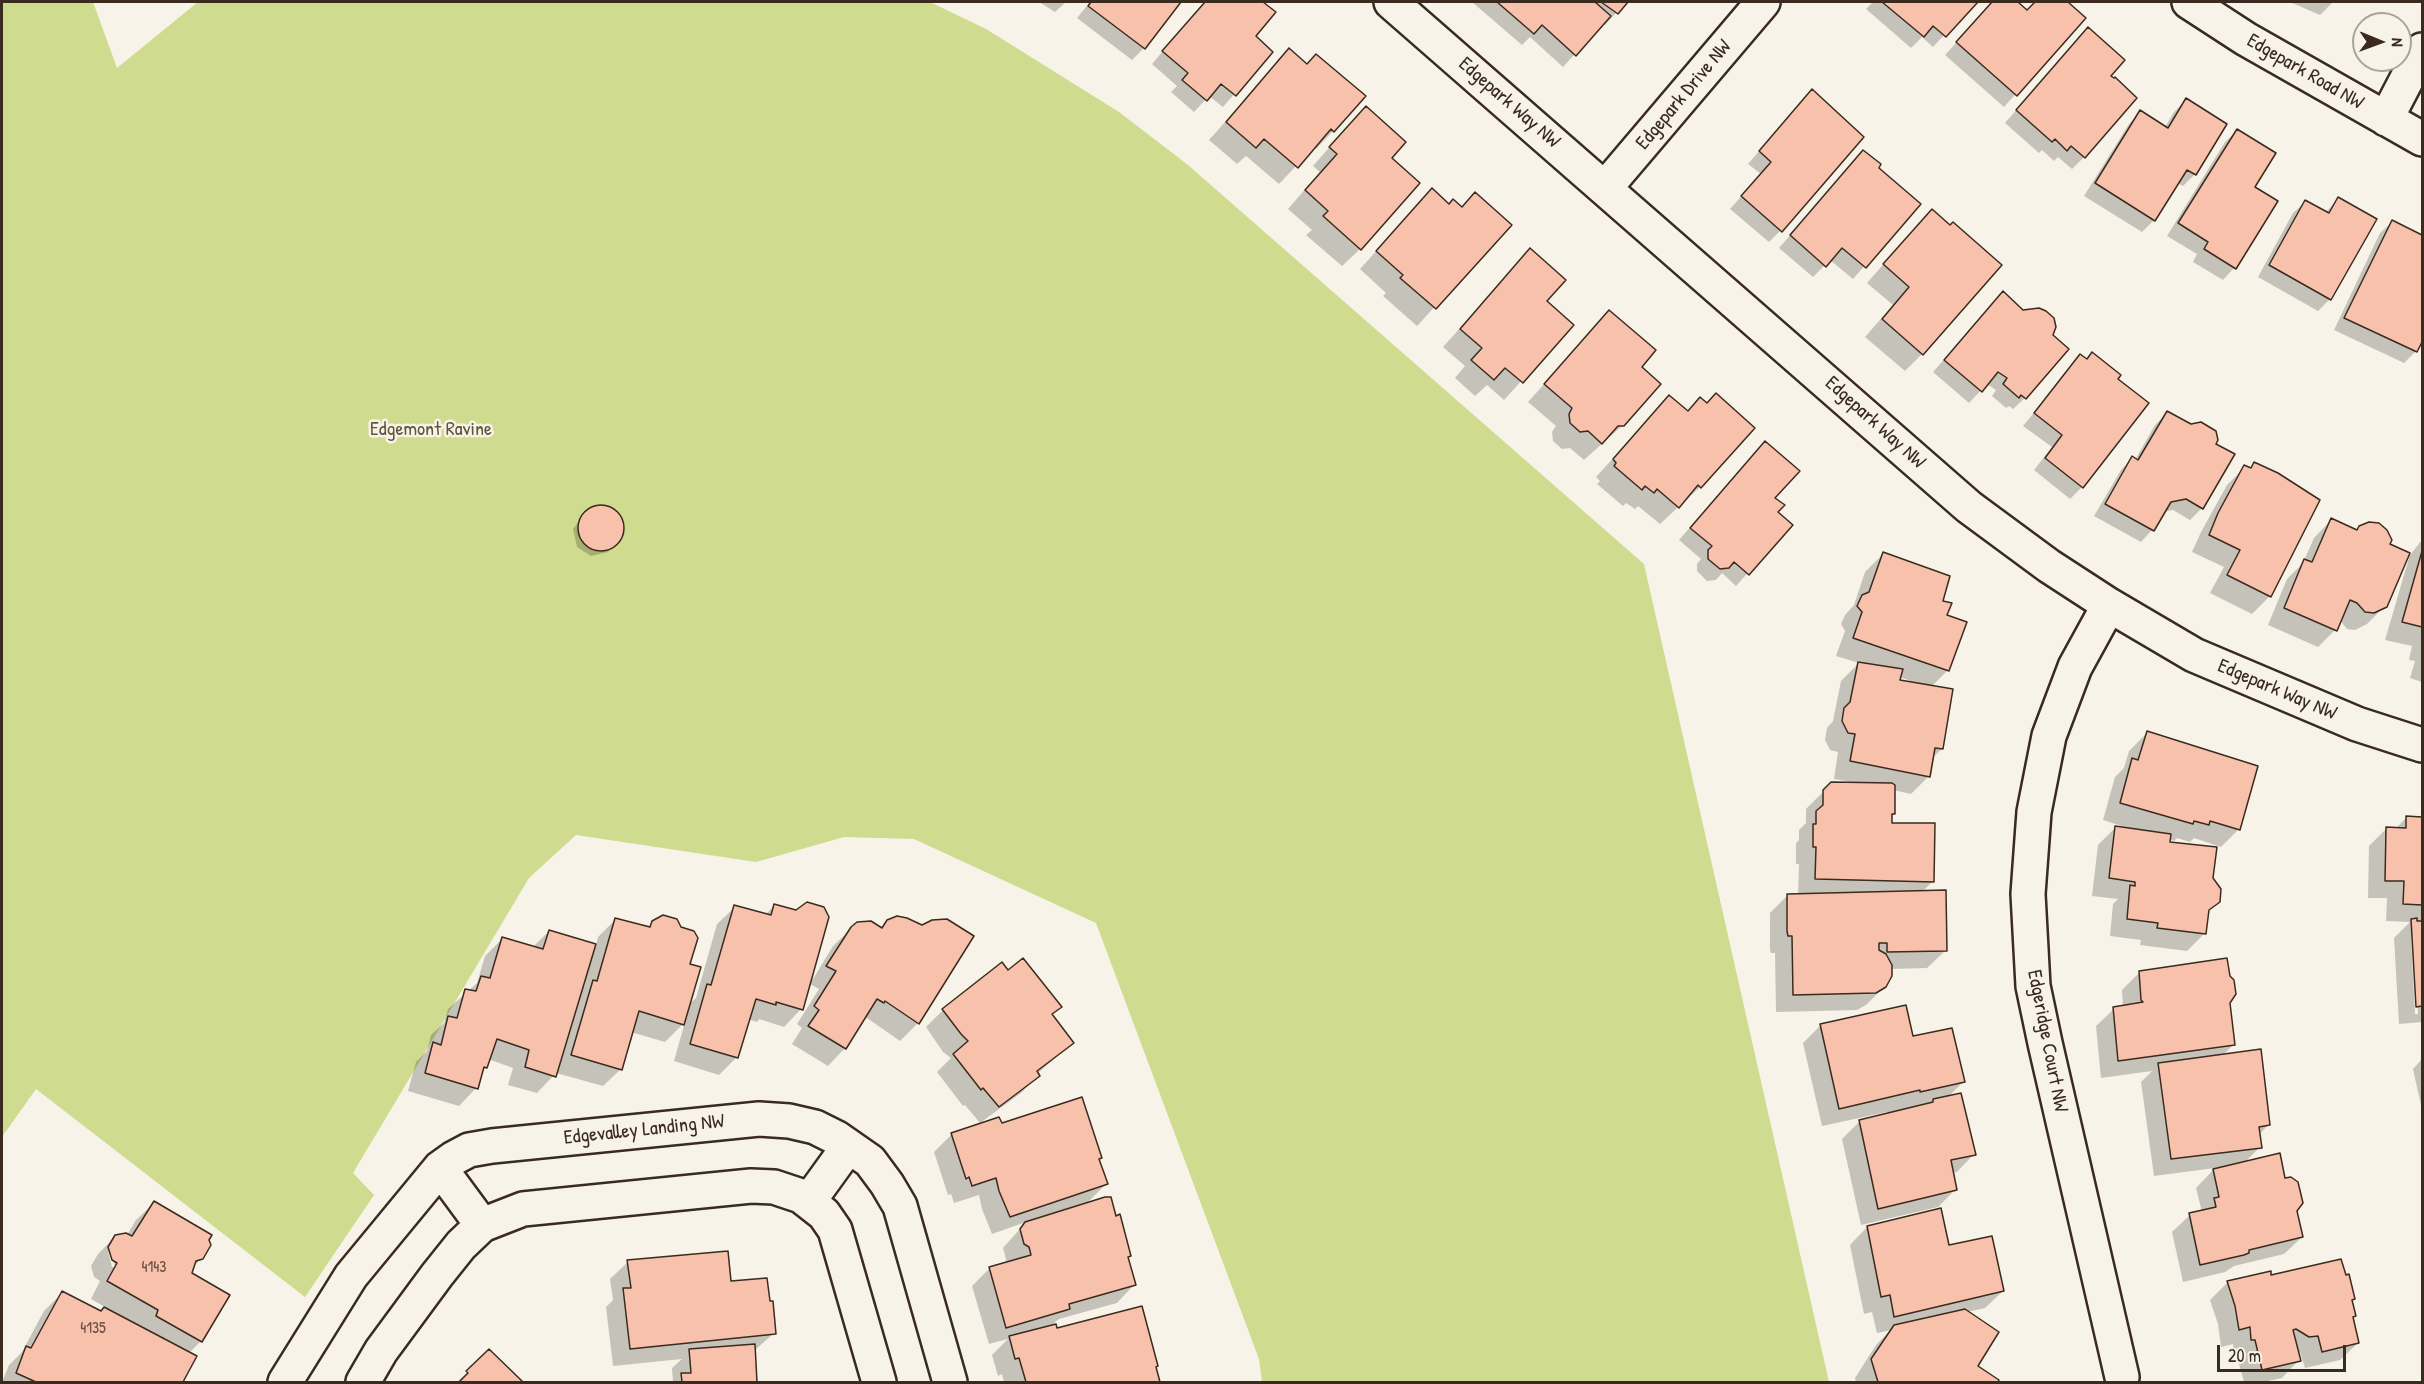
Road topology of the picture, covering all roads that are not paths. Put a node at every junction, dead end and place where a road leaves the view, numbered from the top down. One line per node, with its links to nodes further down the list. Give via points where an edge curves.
1 (1391, 2): 7 (street, Edgepark Way NW)
2 (1763, 2): 7 (street, Edgepark Drive NW)
3 (2189, 2): 5 (street, Edgepark Road NW)
4 (2422, 50): 5 (street)
5 (2386, 119): 6 (street, Edgepark Road NW)
6 (2422, 139)
7 (1605, 188): 8 (street, Edgepark Way NW, via 1969,507)
8 (2109, 605): 9 (street, Edgepark Way NW, via 2194,655 2247,679 2357,724); 14 (street, Edgeridge Court NW, via 2075,667 2049,736 2034,812 2028,894 2033,986)
9 (2422, 745)
10 (848, 1147): 11 (street, Edgevalley Landing NW, via 815,1127 759,1119 492,1146 470,1150); 12 (street); 18 (street, Edgevalley Landing NW, via 870,1161 900,1206)
11 (440, 1168): 13 (street); 15 (street, Edgevalley Landing NW, via 351,1276)
12 (809, 1201): 13 (street, via 790,1191 751,1186 523,1209); 17 (street, via 836,1230)
13 (482, 1225): 16 (street, via 437,1275 381,1351)
14 (2122, 1377)
15 (285, 1383)
16 (363, 1383)
17 (879, 1383)
18 (950, 1383)

